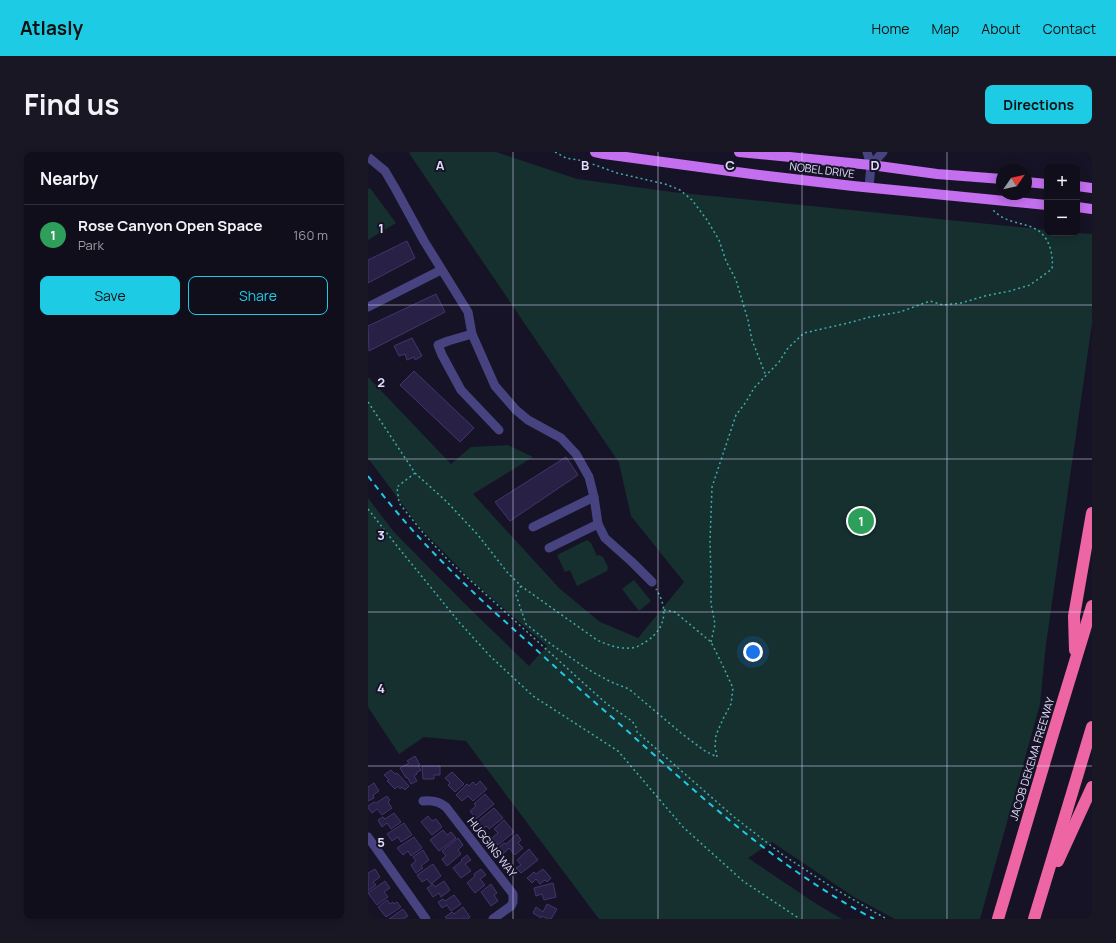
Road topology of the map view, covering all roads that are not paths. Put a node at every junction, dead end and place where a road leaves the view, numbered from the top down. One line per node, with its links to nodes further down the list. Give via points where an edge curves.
1 (595, 152): 11 (main road, NOBEL DRIVE, via 767,176)
2 (739, 152): 6 (main road, NOBEL DRIVE)
3 (867, 152): 6 (street)
4 (883, 152): 6 (street)
5 (368, 157): 16 (street, via 385,171)
6 (871, 166): 7 (main road, NOBEL DRIVE); 11 (street)
7 (996, 179)
8 (1032, 183): 9 (main road)
9 (1044, 184)
10 (1080, 186): 12 (main road)
11 (869, 187): 13 (main road, NOBEL DRIVE)
12 (1092, 188)
13 (1044, 204)
14 (1080, 208): 15 (main road)
15 (1092, 209)
16 (441, 270): 17 (street); 18 (street, via 468,312)
17 (368, 307)
18 (472, 334): 19 (street, via 438,345 461,390); 20 (street, via 495,386 516,410 528,420 561,438 576,454 589,477)
19 (499, 430)
20 (594, 497): 22 (street); 23 (street)
21 (1092, 512): 27 (highway, via 1074,616)
22 (598, 524): 24 (street); 25 (street, via 605,538)
23 (533, 527)
24 (549, 548)
25 (652, 582)
26 (1092, 606): 27 (highway, JACOB DEKEMA FREEWAY)
27 (1075, 661): 33 (highway, JACOB DEKEMA FREEWAY)
28 (1092, 726): 32 (highway)
29 (1092, 788): 32 (highway)
30 (423, 801): 35 (street, HUGGINS WAY, via 430,800 446,807 513,894 511,906)
31 (368, 837): 34 (street)
32 (1040, 901): 36 (highway)
33 (998, 917)
34 (426, 919)
35 (493, 919)
36 (1034, 919)

